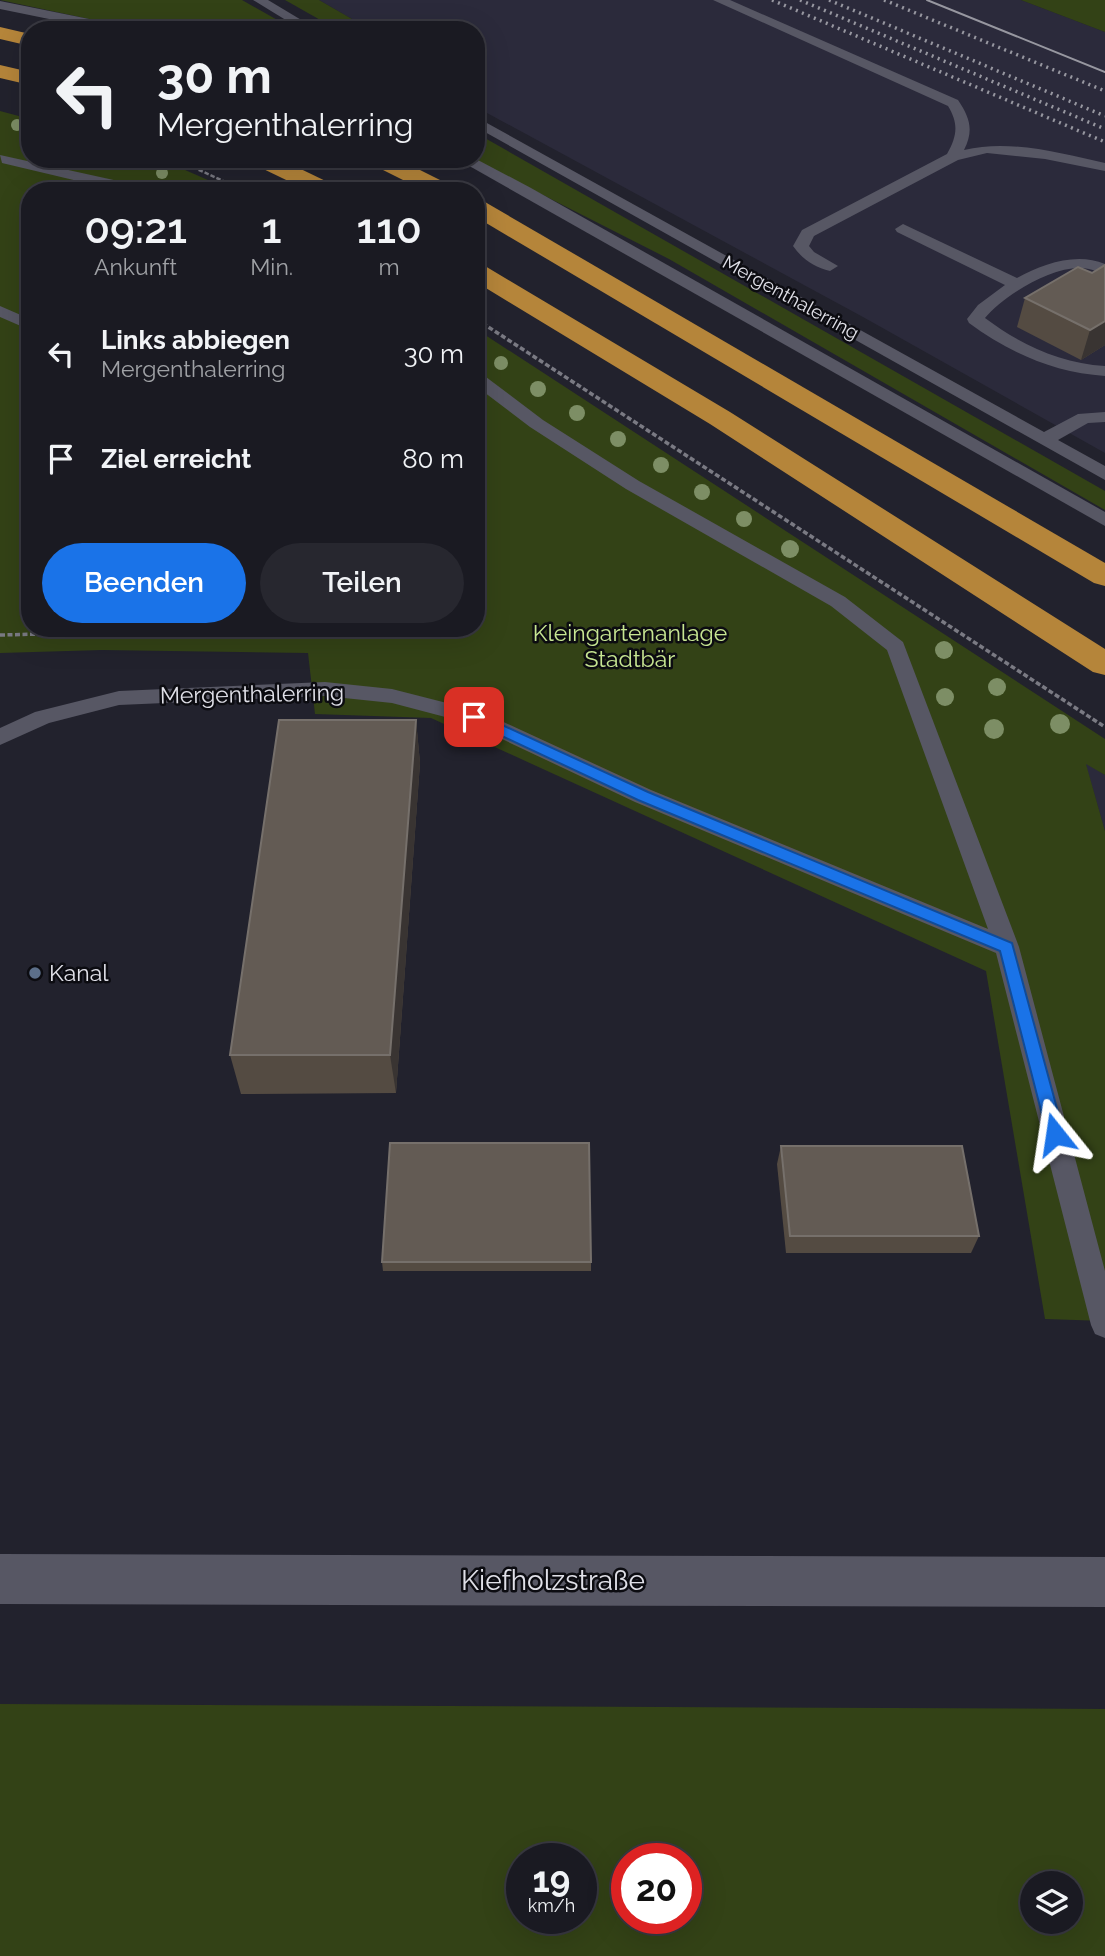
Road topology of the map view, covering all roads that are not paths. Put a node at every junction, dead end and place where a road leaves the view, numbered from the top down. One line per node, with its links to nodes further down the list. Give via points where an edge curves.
1 (259, 0): 5 (lane)
2 (719, 0): 11 (lane, via 953,103 964,120 964,136)
3 (0, 5): 4 (lane)
4 (79, 21)
5 (296, 21)
6 (0, 33): 7 (highway)
7 (21, 38)
8 (0, 71): 9 (highway)
9 (21, 77)
10 (485, 126): 33 (lane, Mergenthalerring)
11 (953, 157): 14 (lane, via 987,149); 24 (lane, via 808,233 802,246 808,255)
12 (2, 159): 13 (lane)
13 (21, 163)
14 (1105, 167)
15 (41, 168): 19 (lane)
16 (280, 168): 20 (highway)
17 (397, 168): 21 (highway)
18 (481, 168): 35 (lane)
19 (102, 182)
20 (309, 182)
21 (426, 182)
22 (485, 213): 36 (highway)
23 (902, 229): 27 (lane)
24 (830, 266)
25 (1105, 270): 27 (lane, via 1089,264 1060,267)
26 (485, 276): 37 (highway, via 720,418)
27 (1016, 284): 30 (lane, via 985,304 975,319 1045,359 1086,371)
28 (0, 312): 29 (lane)
29 (21, 321)
30 (1105, 371)
31 (485, 385): 39 (lane, via 616,475 846,605 896,647)
32 (1105, 417): 33 (lane, via 1084,418)
33 (1044, 440): 34 (lane, Mergenthalerring)
34 (1105, 474)
35 (1105, 520)
36 (1105, 576)
37 (1105, 664)
38 (0, 737): 39 (lane, Mergenthalerring, via 43,718 119,698 325,689 392,696 474,717 643,796)
39 (1007, 947): 40 (lane)
40 (1105, 1325)
41 (0, 1579): 42 (street, Kiefholzstraße)
42 (1105, 1581)

